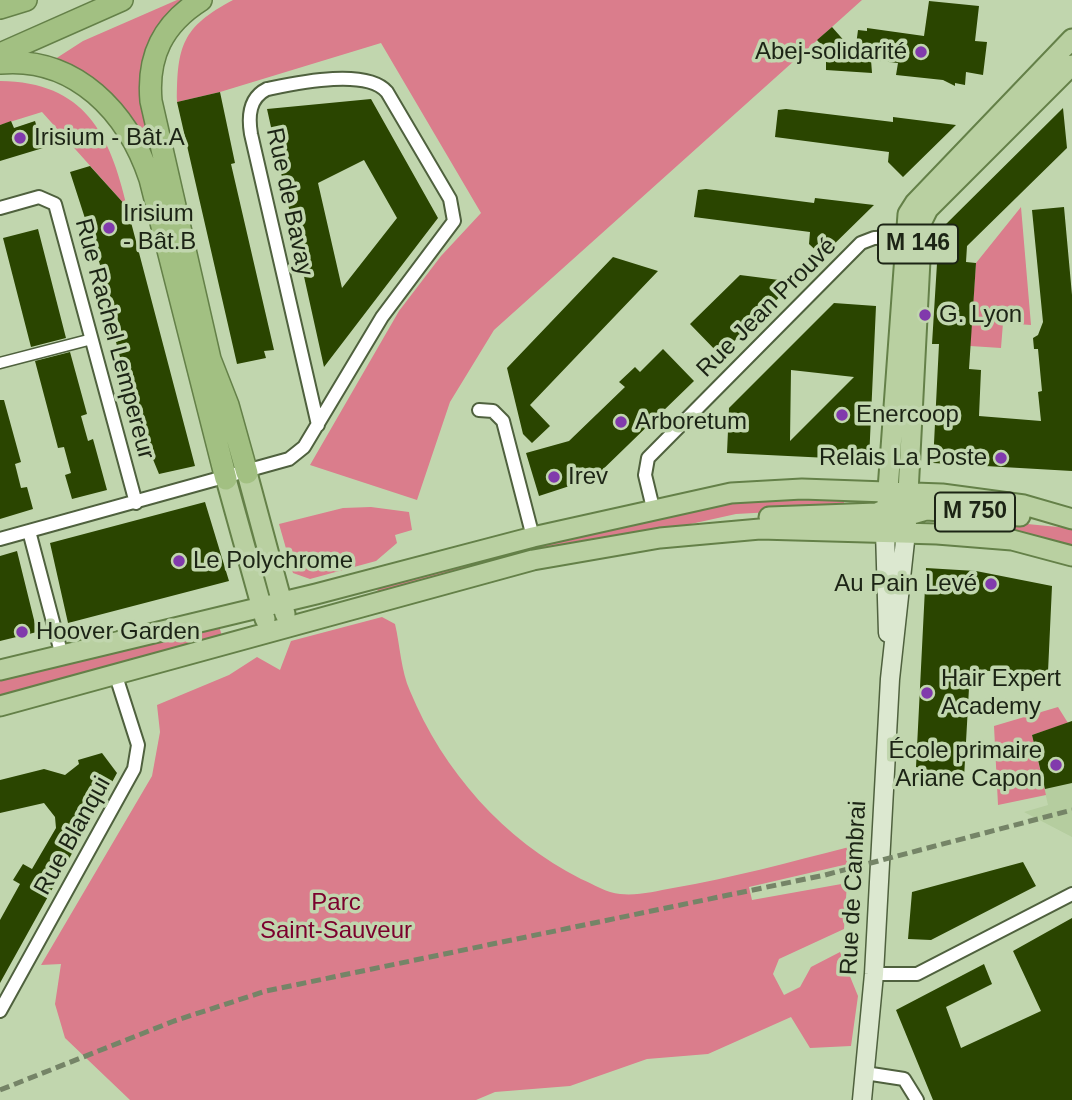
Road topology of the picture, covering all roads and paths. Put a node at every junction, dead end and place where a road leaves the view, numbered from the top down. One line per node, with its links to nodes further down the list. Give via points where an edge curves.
1 (26, 0): 4 (highway)
2 (122, 0): 6 (highway)
3 (201, 0): 15 (highway, via 161,38 152,62 151,100 210,359)
4 (0, 8)
5 (1072, 39): 10 (main road, M 146, via 915,203 908,214)
6 (0, 55)
7 (0, 63): 16 (highway, via 34,64 70,76 116,111 132,135 144,160)
8 (1072, 65): 17 (main road, M 146, via 928,209 922,221)
9 (0, 208): 11 (street, Rue Rachel Lempereur, via 39,197 52,200)
10 (905, 237): 18 (main road, M 146); 20 (street, Rue Jean Prouvé, via 861,243 648,458 645,475)
11 (92, 339): 12 (street); 19 (street, Rue Rachel Lempereur)
12 (0, 363)
13 (479, 410): 25 (street, via 494,411 503,421)
14 (318, 425): 14 (street, Rue de Bavay, via 382,317 454,221 450,200 387,92 368,79 267,89 256,97 250,113); 15 (street, Rue de Bavay, via 304,447 289,459)
15 (247, 473): 16 (street, Rue de Bavay); 29 (main road)
16 (226, 479): 19 (street, Rue de Bavay); 30 (main road)
17 (908, 493): 18 (main road, M 750); 21 (main road, M 750, via 995,499); 22 (main road, Rue de Cambrai)
18 (887, 501): 20 (main road, via 758,490); 24 (main road, Rue de Cambrai); 26 (main road, via 724,522)
19 (136, 503): 23 (street, Rue de Bavay)
20 (653, 508): 25 (main road)
21 (1072, 520): 22 (main road, M 750, via 926,510)
22 (906, 523): 24 (main road, M 750); 28 (main road, M 750, via 1012,540); 35 (main road, Rue de Cambrai)
23 (29, 531): 27 (street, Rue de Bavay); 32 (street)
24 (885, 531): 26 (main road, via 760,528); 35 (main road, Rue de Cambrai)
25 (533, 537): 29 (main road)
26 (660, 538): 31 (main road, via 533,560)
27 (0, 539)
28 (1072, 556)
29 (282, 602): 30 (main road); 31 (main road)
30 (261, 606): 31 (main road); 32 (main road)
31 (283, 626): 34 (main road)
32 (62, 656): 33 (main road)
33 (0, 670)
34 (115, 673): 36 (main road); 39 (street, Rue Blanqui, via 138,745 134,769)
35 (890, 679): 38 (main road, Rue de Cambrai)
36 (0, 706)
37 (1072, 894): 38 (street, via 918,974)
38 (874, 974): 40 (main road, Rue de Cambrai)
39 (0, 1011)
40 (865, 1073): 41 (main road, Rue de Cambrai); 42 (street, via 904,1079)
41 (862, 1100)
42 (917, 1100)

